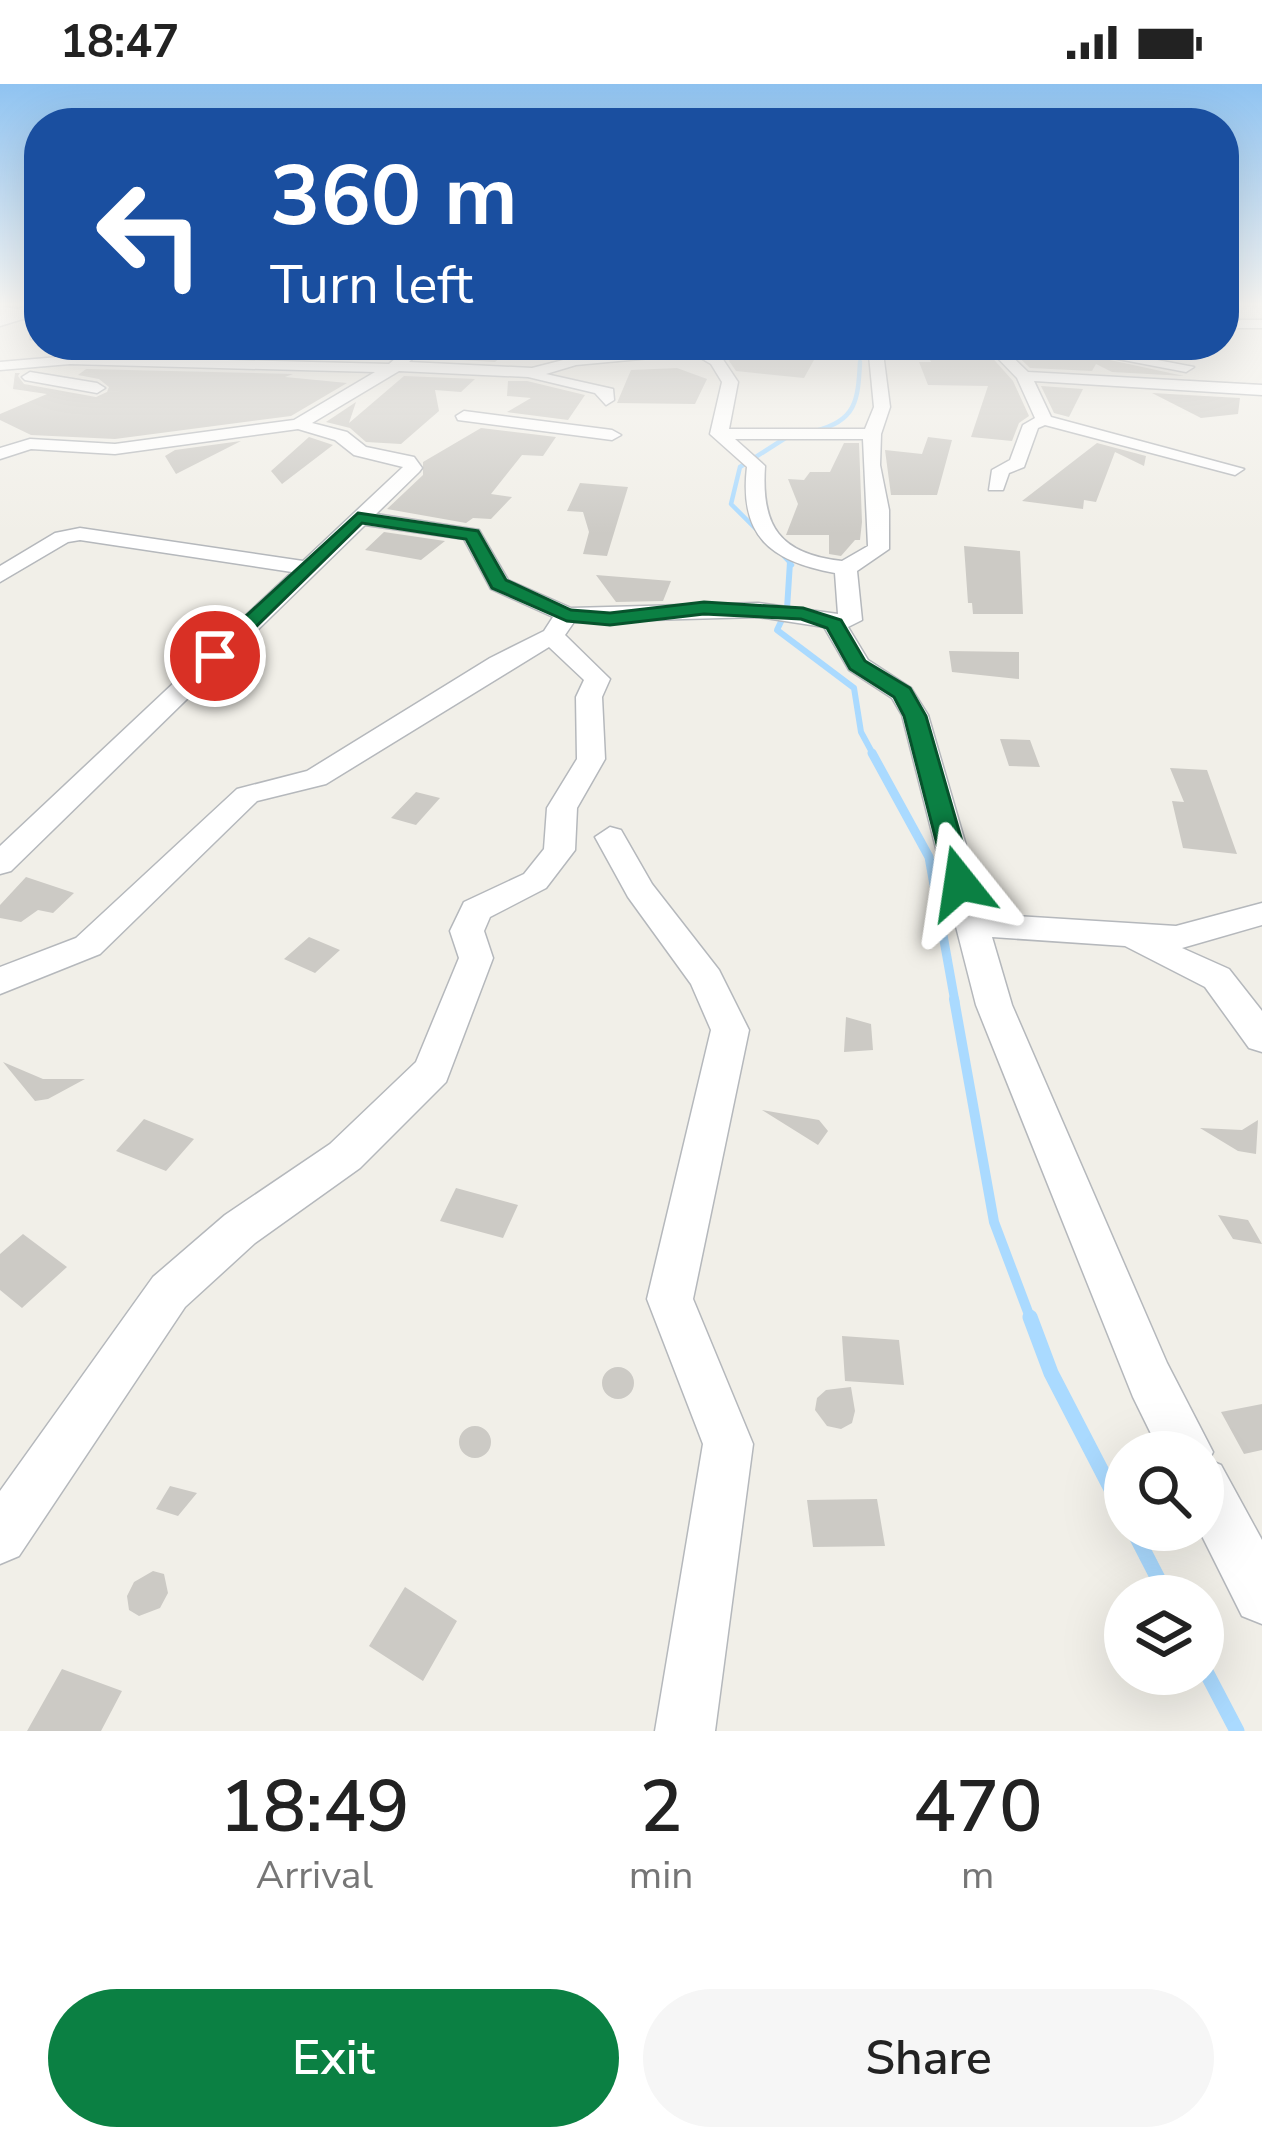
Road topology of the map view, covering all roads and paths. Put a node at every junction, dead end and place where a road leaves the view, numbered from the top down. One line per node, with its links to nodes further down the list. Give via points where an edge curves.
1 (23, 380): 10 (street)
2 (371, 380): 15 (street)
3 (513, 380): 9 (street)
4 (554, 380): 13 (street, via 607,392)
5 (729, 380): 16 (street)
6 (879, 380): 17 (street, via 882,407)
7 (1026, 380): 14 (street)
8 (1090, 380): 11 (street)
9 (500, 386)
10 (97, 388)
11 (1262, 390)
12 (482, 399): 18 (street, via 462,415)
13 (606, 400)
14 (1044, 420): 20 (street); 21 (street, via 1031,425 1018,463 1001,470)
15 (298, 424): 19 (street, via 115,448 30,443); 22 (street, via 412,464)
16 (719, 434): 17 (street); 24 (street, via 756,466 753,509 770,536 791,554)
17 (872, 434): 24 (street, via 878,549)
18 (612, 435)
19 (0, 454)
20 (1234, 469)
21 (996, 486)
22 (358, 518): 23 (street); 27 (street, via 472,535 499,584)
23 (307, 568): 25 (street, via 80,534); 29 (street)
24 (846, 568): 26 (street, via 850,620)
25 (0, 575)
26 (834, 624): 27 (street, via 803,614 704,608); 31 (street, via 857,665 902,693 915,716)
27 (560, 626): 33 (street, via 316,778 247,795 88,946); 37 (street, via 597,679 589,698 591,759 562,808 559,850 536,881 476,910 466,931 476,958 432,1071 345,1156 240,1229 169,1292)
28 (610, 837): 39 (street, via 706,979 730,1030 670,1299 728,1444)
29 (0, 864)
30 (1262, 914): 32 (street, via 1196,935)
31 (971, 924): 32 (street); 35 (street, via 1041,1123)
32 (1127, 938): 34 (street, via 1217,978)
33 (0, 981)
34 (1262, 1038)
35 (1176, 1431)
36 (1224, 1523): 38 (street)
37 (0, 1537)
38 (1262, 1596)
39 (685, 1731)

